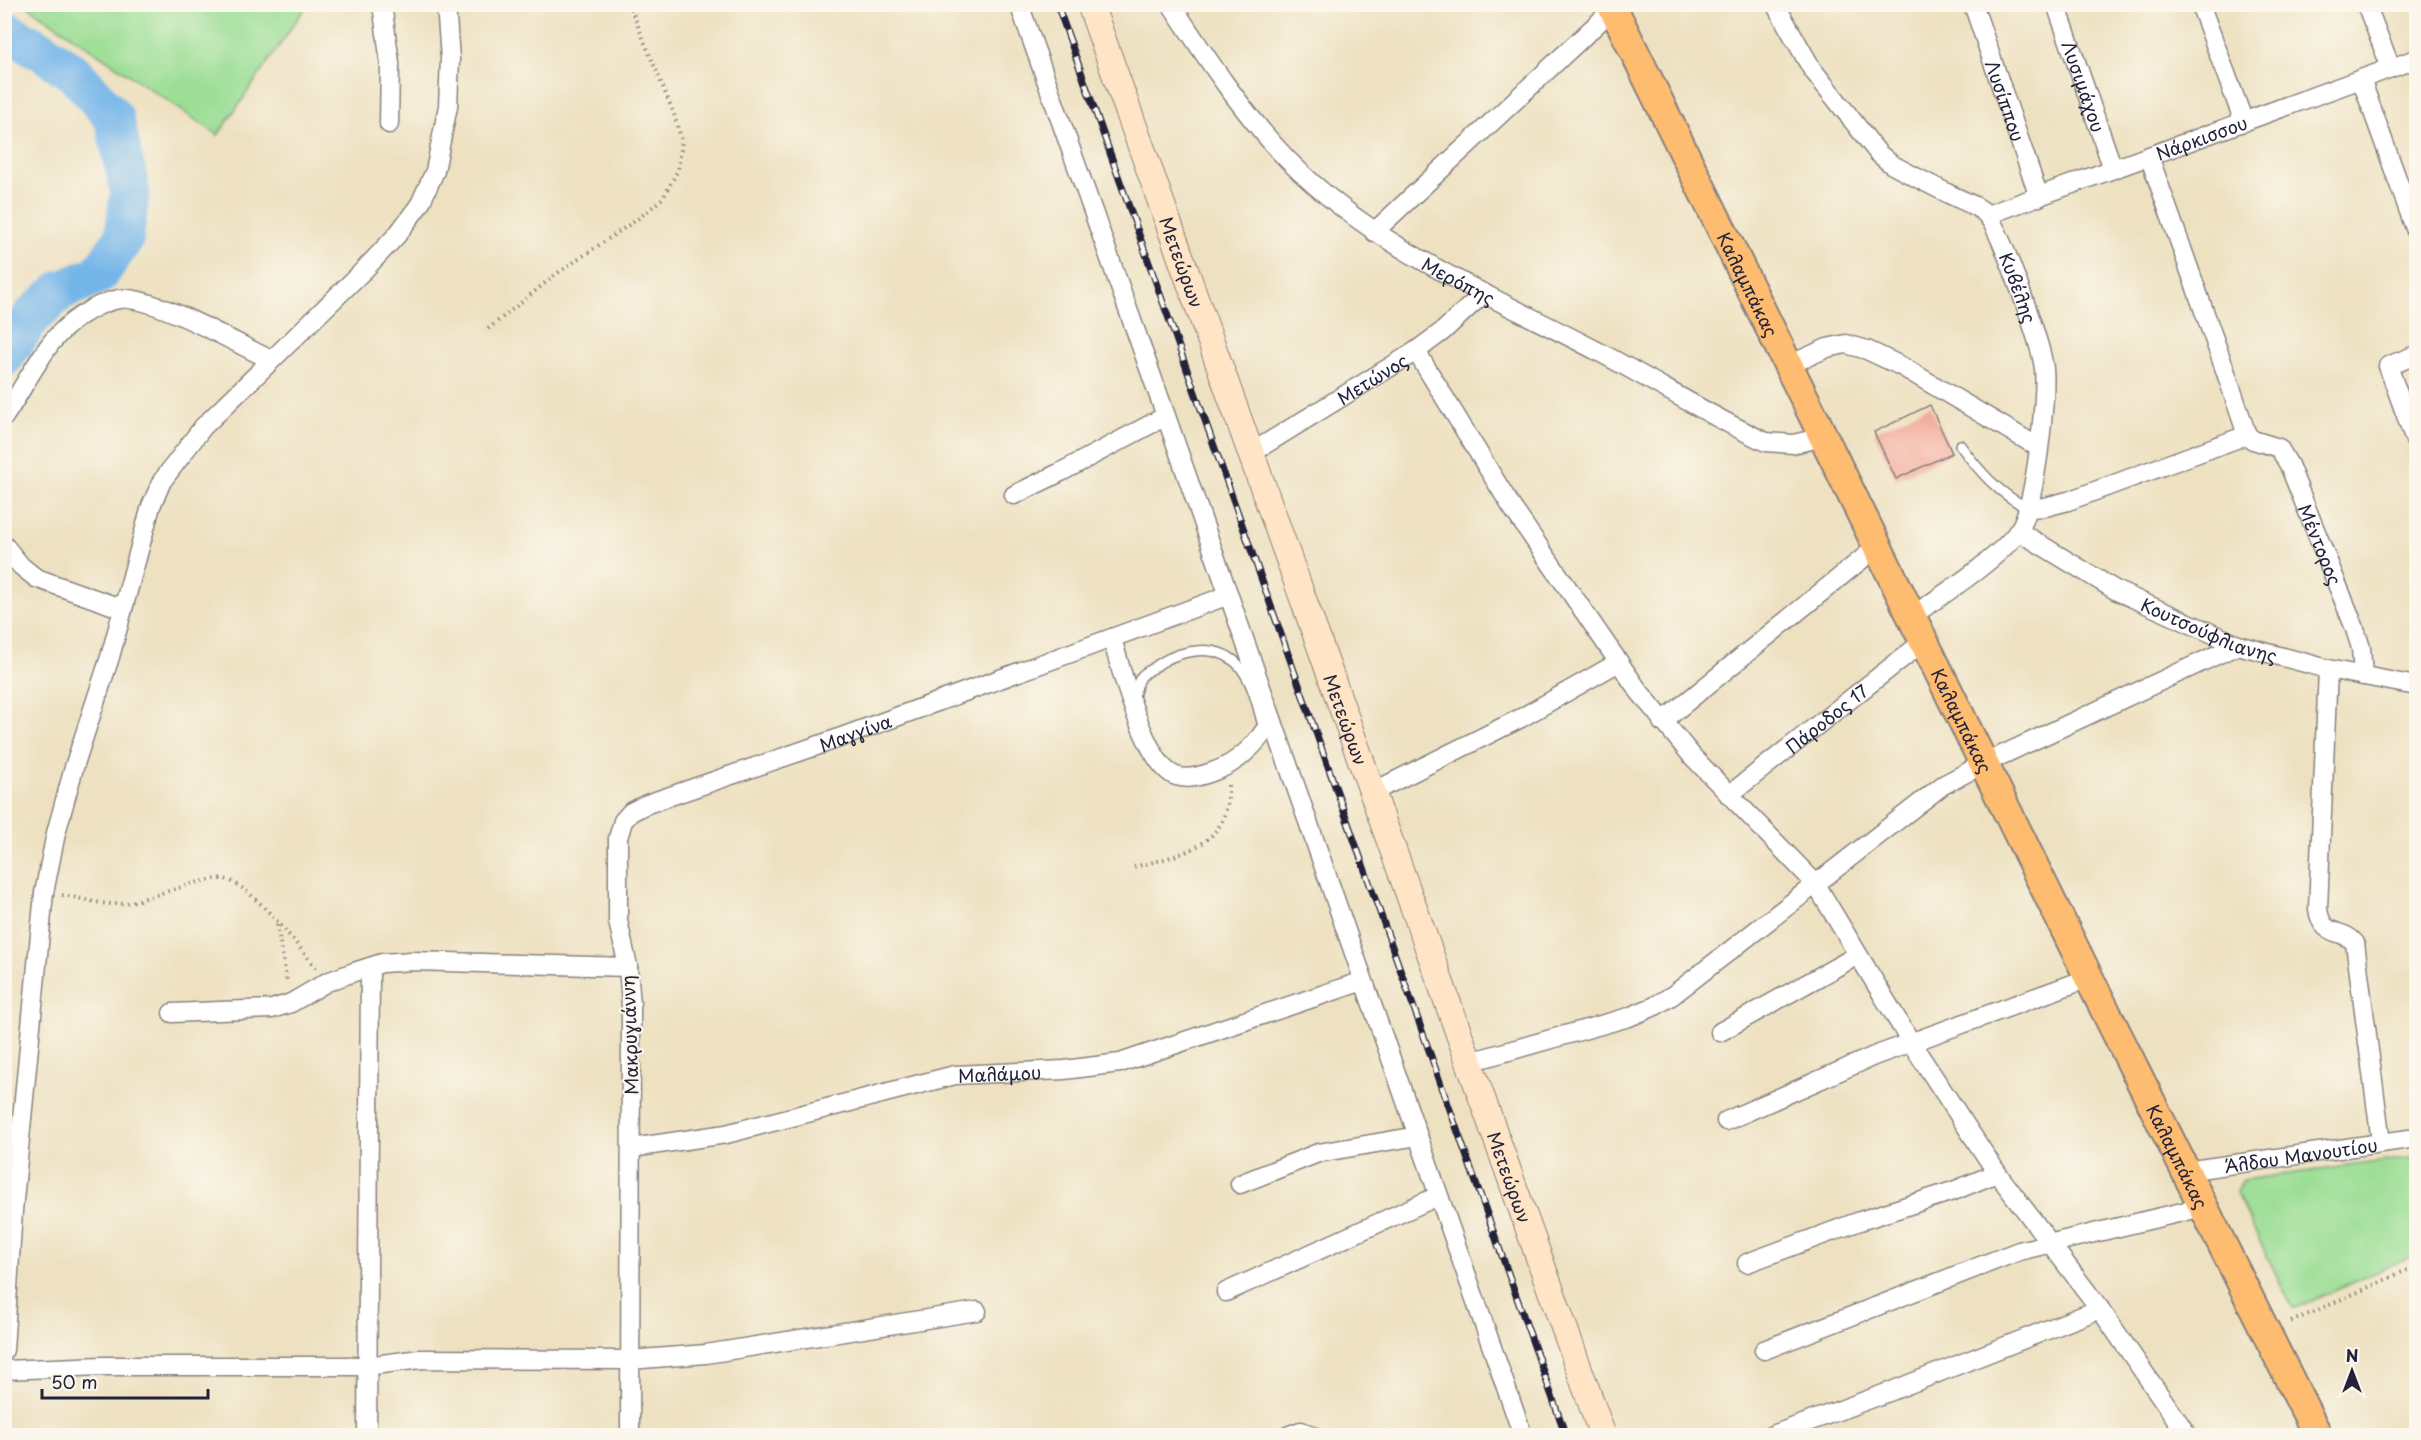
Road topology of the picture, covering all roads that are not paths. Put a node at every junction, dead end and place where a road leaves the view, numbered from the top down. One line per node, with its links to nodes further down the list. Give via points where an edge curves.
1 (382, 4): 16 (street, via 392,83)
2 (446, 4): 26 (street, via 448,106 428,188 397,235)
3 (1018, 4): 28 (street)
4 (1090, 4): 35 (street, Μετεώρων)
5 (1171, 4): 22 (street, Μερόπης, via 1269,140 1308,179)
6 (1775, 4): 20 (street, via 1812,69 1878,153 1891,164)
7 (1973, 4): 19 (street, Λυσίππου)
8 (2056, 4): 18 (street, Λυσιμάχου)
9 (2200, 4): 15 (street)
10 (2367, 4): 13 (street)
11 (1612, 7): 22 (street); 27 (main road, Καλαμπάκας)
12 (2416, 59): 13 (street, Νάρκισσου)
13 (2391, 68): 14 (street, Νάρκισσου)
14 (2361, 79): 15 (street, Νάρκισσου); 21 (street)
15 (2244, 122): 17 (street, Νάρκισσου)
16 (389, 124)
17 (2149, 156): 18 (street, Νάρκισσου); 30 (street)
18 (2113, 169): 19 (street, Νάρκισσου)
19 (2039, 197): 20 (street, Νάρκισσου)
20 (1987, 215): 34 (street, Κυβέλης, via 2015,278 2042,357)
21 (2416, 231)
22 (1374, 232): 23 (street, Μερόπης)
23 (1484, 293): 24 (street, Μετώνος); 31 (street, Μερόπης, via 1766,442 1793,444)
24 (1416, 351): 35 (street, Μετώνος); 47 (street, via 1518,515)
25 (2416, 355): 32 (street, via 2388,366)
26 (271, 360): 29 (street, via 155,304 121,299 97,307 69,325 52,343); 42 (street, via 203,427 162,481 151,506)
27 (1789, 365): 31 (main road, Καλαμπάκας); 34 (street, via 1846,344 1867,350)
28 (1166, 416): 36 (street); 41 (street)
29 (4, 417)
30 (2247, 435): 37 (street, via 2068,501); 49 (street, Μέντορος, via 2279,448 2289,465 2354,626)
31 (1824, 437): 40 (main road, Καλαμπάκας)
32 (2416, 443)
33 (1960, 445): 37 (lane, via 1998,488)
34 (2038, 447): 37 (street, Κυβέλης)
35 (1251, 453): 56 (street, Μετεώρων)
36 (1014, 495)
37 (2028, 508): 38 (street, Κυβέλης)
38 (2018, 531): 43 (street, Κυβέλης, via 1983,564); 46 (street, Κουτσούφλιανης, via 2117,591)
39 (4, 545): 42 (street, via 36,578)
40 (1878, 546): 43 (main road, Καλαμπάκας); 53 (street)
41 (1229, 596): 44 (street, Μαγγίνα); 51 (street)
42 (123, 609): 83 (street, via 56,832 44,893 13,1211)
43 (1912, 616): 45 (main road, Καλαμπάκας)
44 (1112, 638): 52 (street); 61 (street, Μαγγίνα, via 631,812 619,829 616,894 620,940)
45 (1924, 642): 55 (main road, Καλαμπάκας); 57 (street, Πάροδος 17)
46 (2238, 645): 48 (street, Κουτσούφλιανης); 55 (street)
47 (1619, 662): 53 (street); 56 (street, via 1521,718)
48 (2328, 669): 49 (street, Κουτσούφλιανης); 71 (street, via 2318,909 2324,926 2355,943)
49 (2363, 676): 50 (street, Κουτσούφλιανης)
50 (2416, 686)
51 (1257, 689): 52 (lane, via 1226,656 1210,650 1189,651 1163,660 1141,677); 54 (street)
52 (1132, 704): 54 (street, via 1162,766 1175,776 1192,778 1238,761)
53 (1662, 722): 57 (street)
54 (1269, 725): 63 (street)
55 (1985, 763): 58 (street, via 1943,785); 62 (main road, Καλαμπάκας)
56 (1373, 792): 67 (street, Μετεώρων)
57 (1729, 795): 58 (street)
58 (1815, 883): 59 (street); 67 (street, via 1655,1006)
59 (1858, 955): 65 (street); 66 (street)
60 (370, 967): 61 (street, Μακρυγιάννη, via 412,961); 64 (street, Μακρυγιάννη, via 327,982 291,1004 272,1009); 86 (street)
61 (628, 967): 72 (street, Μακρυγιάννη)
62 (2089, 978): 66 (street); 73 (main road, Καλαμπάκας)
63 (1363, 981): 69 (street); 72 (street, Μαλάμου, via 1120,1063 955,1076 726,1134)
64 (172, 1013)
65 (1720, 1032)
66 (1912, 1044): 68 (street, via 1874,1056); 74 (street)
67 (1470, 1062): 93 (street, Μετεώρων)
68 (1726, 1121)
69 (1418, 1136): 75 (street, via 1318,1153); 76 (street)
70 (2416, 1138): 71 (street, Άλδου Μανουτίου)
71 (2381, 1142): 73 (street, Άλδου Μανουτίου)
72 (632, 1148): 85 (street, Μακρυγιάννη)
73 (2185, 1171): 77 (main road, Καλαμπάκας)
74 (1997, 1173): 78 (street); 79 (street)
75 (1240, 1184)
76 (1438, 1196): 80 (street); 92 (street)
77 (2203, 1207): 78 (street); 96 (main road, Καλαμπάκας)
78 (2053, 1244): 81 (street); 84 (street, via 2019,1251)
79 (1746, 1263)
80 (1226, 1292)
81 (2100, 1309): 94 (street); 95 (street)
82 (976, 1311): 85 (street, via 706,1354)
83 (4, 1350)
84 (1764, 1350)
85 (629, 1360): 86 (street, via 420,1359); 89 (street, Μακρυγιάννη)
86 (367, 1366): 87 (street, via 102,1365); 88 (street)
87 (4, 1370)
88 (366, 1436)
89 (630, 1436)
90 (1287, 1436): 91 (street, via 1305,1431)
91 (1314, 1436)
92 (1523, 1436)
93 (1604, 1436)
94 (1770, 1436)
95 (2187, 1436)
96 (2318, 1436)

